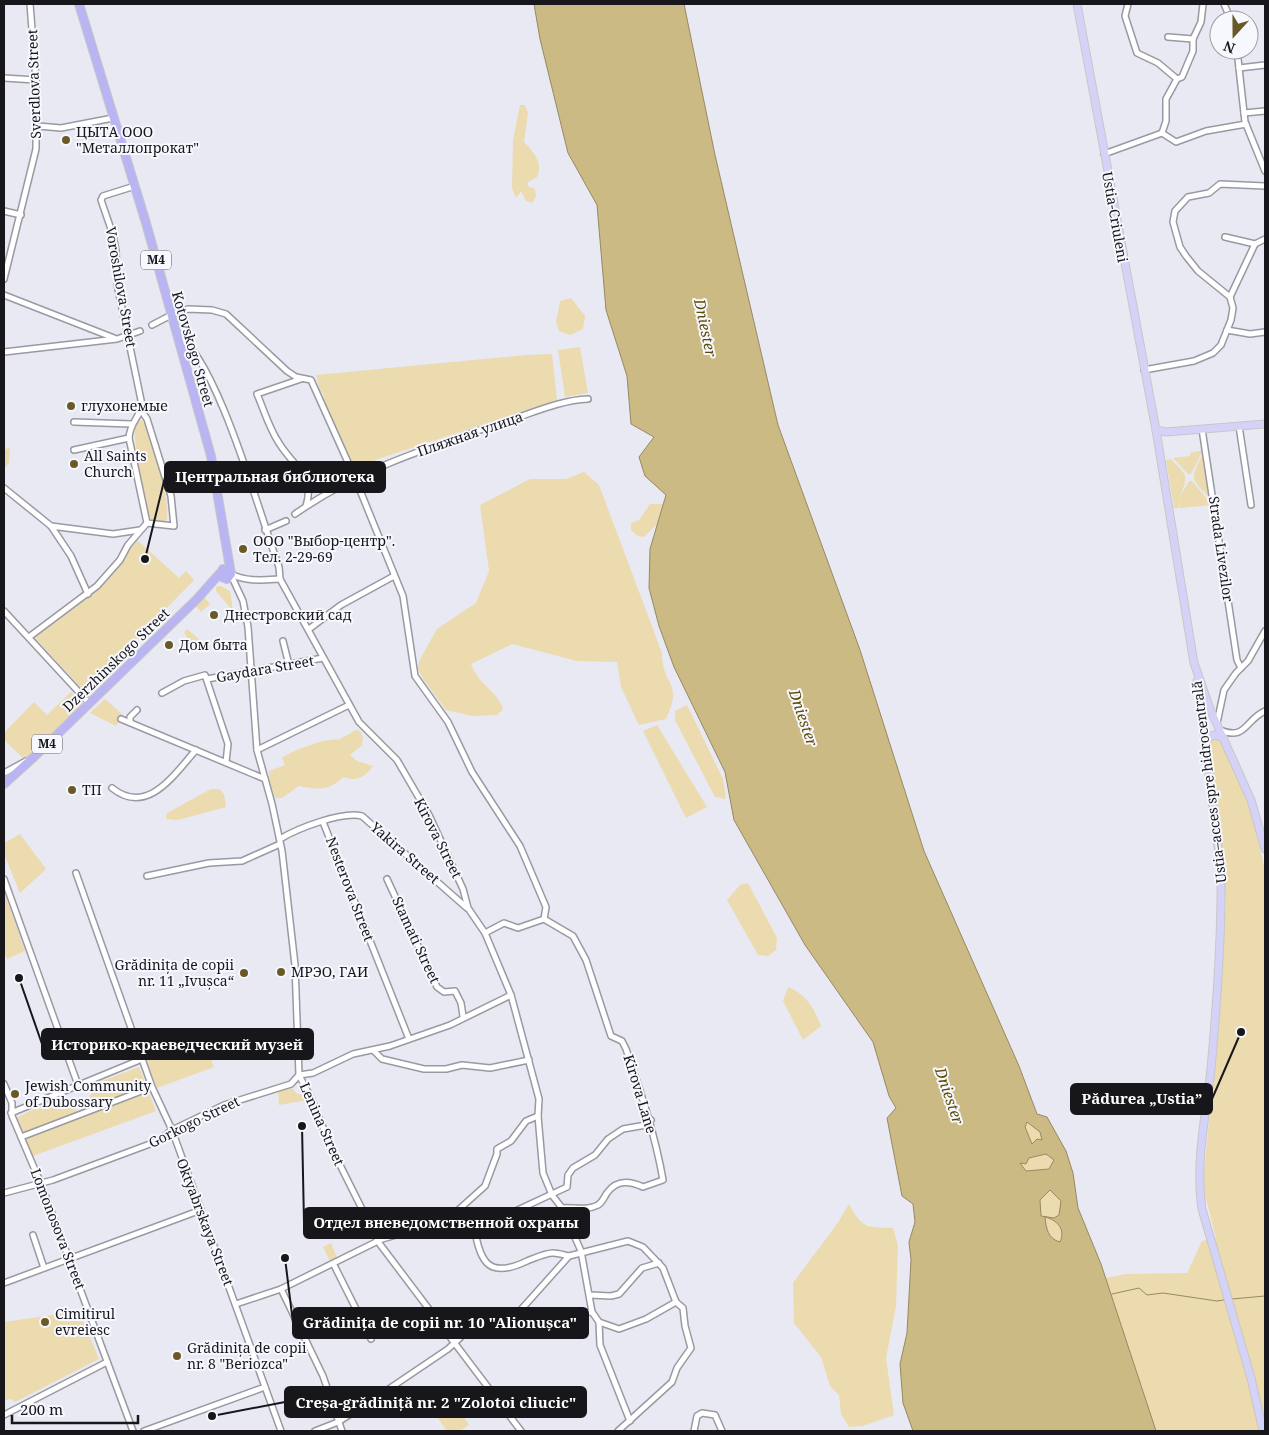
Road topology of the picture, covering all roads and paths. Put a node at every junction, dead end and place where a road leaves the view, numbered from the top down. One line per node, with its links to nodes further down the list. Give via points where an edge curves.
1 (30, 4): 13 (street, Sverdlova Street)
2 (79, 4): 16 (highway, Kotovskogo Street / M4)
3 (1077, 4): 20 (main road, Ustia-Criuleni)
4 (1128, 4): 12 (street, via 1125,16 1137,53 1158,63)
5 (1203, 4): 7 (street, via 1201,22)
6 (1168, 37): 7 (street)
7 (1193, 39): 12 (street, via 1193,51 1187,66 1182,77)
8 (1238, 60): 10 (street)
9 (1265, 65): 10 (street)
10 (1239, 68): 15 (street)
11 (4, 78): 13 (street)
12 (1177, 78): 19 (street, via 1166,100 1166,121)
13 (36, 80): 18 (street, Sverdlova Street)
14 (1265, 111): 15 (street)
15 (1244, 113): 17 (street)
16 (113, 118): 18 (street, via 68,128); 22 (highway, Kotovskogo Street / M4)
17 (1246, 124): 19 (street, via 1206,131 1176,142); 21 (street)
18 (38, 126): 25 (street, Sverdlova Street)
19 (1162, 133): 20 (street)
20 (1104, 154): 41 (main road, Ustia-Criuleni)
21 (1265, 171)
22 (135, 186): 32 (highway, Kotovskogo Street / M4); 38 (street, Voroshilova Street, via 103,196 101,200 116,251 117,284)
23 (1265, 186): 31 (street, via 1220,184 1209,193 1188,197 1173,217 1176,235 1186,256 1198,271)
24 (4, 211): 25 (street)
25 (21, 214): 29 (street, Sverdlova Street)
26 (1225, 237): 28 (street)
27 (1265, 239): 28 (street)
28 (1255, 244): 31 (street)
29 (4, 279)
30 (4, 295): 39 (street)
31 (1230, 296): 35 (street, via 1232,320)
32 (170, 315): 33 (street); 37 (highway, Kotovskogo Street / M4); 42 (street, via 188,309 226,314 287,371)
33 (152, 325)
34 (140, 330): 38 (street)
35 (1227, 330): 36 (street, via 1250,334); 41 (street, via 1218,349 1205,357)
36 (1265, 332)
37 (176, 335): 62 (street, Kirova Street, via 186,341 200,359 220,398); 63 (highway, Kotovskogo Street / M4, via 211,456 229,560)
38 (128, 336): 39 (street); 44 (street, Voroshilova Street)
39 (117, 339): 40 (street)
40 (4, 352)
41 (1144, 370): 50 (main road, Ustia-Criuleni)
42 (302, 379): 53 (street, via 311,380); 56 (street, via 257,394 279,443 306,476 309,493)
43 (588, 399): 53 (street, Пляжная улица, via 568,402 450,440)
44 (142, 410): 46 (street); 59 (street, Voroshilova Street, via 167,478 174,510 174,526)
45 (74, 422): 46 (street)
46 (131, 424): 51 (street)
47 (1265, 424): 48 (main road)
48 (1239, 426): 49 (main road); 55 (street)
49 (1202, 429): 50 (main road); 75 (street, Strada Livezilor, via 1237,660)
50 (1156, 430): 73 (main road, Ustia-Criuleni)
51 (129, 438): 52 (street); 59 (street)
52 (74, 450)
53 (355, 478): 56 (street, Пляжная улица); 64 (street)
54 (4, 488): 60 (street)
55 (1250, 505)
56 (306, 506): 57 (street, Пляжная улица)
57 (295, 514)
58 (286, 521): 62 (street)
59 (147, 523): 61 (street)
60 (51, 526): 61 (street, via 113,534); 66 (street, via 71,556)
61 (140, 530): 66 (street, via 120,560)
62 (265, 530): 65 (street, Kirova Street, via 279,567)
63 (227, 574): 65 (street, via 256,580); 76 (street, via 236,584 243,601); 79 (highway, Dzerzhinskogo Street / M4, via 214,580)
64 (394, 576): 68 (street, via 342,605); 104 (street, via 406,612 415,676 448,722 472,772 520,846 546,907)
65 (280, 579): 68 (street, Kirova Street)
66 (88, 594): 70 (street)
67 (4, 611): 70 (street)
68 (309, 629): 72 (street, Kirova Street)
69 (1265, 631): 75 (street)
70 (29, 637): 79 (street)
71 (283, 641): 74 (street)
72 (323, 658): 74 (street, Gaydara Street); 80 (street, Kirova Street)
73 (1194, 663): 85 (main road); 87 (main road, Ustia–acces spre hidrocentrală)
74 (289, 665): 76 (street, Gaydara Street)
75 (1241, 668): 85 (street, via 1224,690)
76 (252, 670): 77 (street, Gaydara Street); 89 (street)
77 (207, 680): 78 (street, via 205,675 184,681); 91 (street, via 228,744)
78 (162, 693)
79 (89, 703): 90 (highway, Dzerzhinskogo Street / M4)
80 (349, 705): 89 (street); 103 (street, Kirova Street, via 358,722 404,771 456,872)
81 (137, 710): 84 (street, via 130,717)
82 (1265, 711): 85 (street, via 1237,733)
83 (121, 719): 84 (street)
84 (130, 722): 88 (street)
85 (1218, 727): 86 (main road)
86 (1223, 737): 87 (main road, via 1214,735); 98 (main road, via 1251,800)
87 (1205, 741): 160 (main road, Ustia–acces spre hidrocentrală, via 1221,871 1221,900 1211,1066 1199,1187 1202,1209)
88 (196, 750): 91 (street); 95 (street, via 160,790 128,797)
89 (257, 750): 93 (street)
90 (35, 756): 92 (street, Dzerzhinskogo Street); 94 (highway, Dzerzhinskogo Street / M4)
91 (226, 762): 93 (street)
92 (4, 773)
93 (265, 779): 97 (street, Lenina Street)
94 (4, 784)
95 (112, 788)
96 (324, 822): 97 (street, Yakira Street, via 300,828); 103 (street, Yakira Street, via 350,814 362,816); 108 (street, Nesterova Street)
97 (280, 841): 100 (street, Yakira Street, via 253,857 236,862 209,863); 112 (street, Lenina Street, via 295,965)
98 (1265, 849)
99 (76, 874): 110 (street, Oktyabrskaya Street)
100 (147, 876)
101 (387, 879): 107 (street, Stamati Street, via 437,987 444,992 455,991)
102 (4, 880): 114 (street)
103 (468, 908): 105 (street, Kirova Street)
104 (544, 920): 105 (street, via 518,928 504,923); 118 (street, Kirova Lane, via 574,936 582,950 610,1032 622,1041 626,1049)
105 (485, 933): 106 (street, Kirova Street)
106 (511, 995): 107 (street, Gorkogo Street); 111 (street, Kirova Street)
107 (463, 1016): 108 (street, Gorkogo Street, via 450,1025)
108 (409, 1039): 109 (street, Gorkogo Street)
109 (374, 1050): 111 (street, via 382,1059 424,1069 462,1065 490,1068); 112 (street, Gorkogo Street, via 353,1054 329,1067)
110 (142, 1059): 114 (street); 115 (street, Oktyabrskaya Street)
111 (529, 1060): 117 (street, Kirova Street, via 539,1099)
112 (299, 1075): 119 (street, Gorkogo Street, via 290,1084 236,1100); 129 (street, Lenina Street)
113 (4, 1084): 116 (street, Lomonosova Street, via 12,1103)
114 (78, 1085): 116 (street)
115 (152, 1087): 119 (street, Oktyabrskaya Street); 120 (street)
116 (11, 1113): 120 (street, Lomonosova Street)
117 (538, 1116): 123 (street, Kirova Street, via 543,1173); 126 (street, via 526,1121 511,1141 497,1149 485,1186)
118 (651, 1120): 123 (street, via 646,1125 628,1127 615,1134 595,1155 573,1168 568,1175 567,1187); 124 (street, Kirova Lane, via 663,1180 643,1187 628,1182 618,1183 598,1205)
119 (172, 1130): 121 (street, Gorkogo Street, via 158,1141); 125 (street, Oktyabrskaya Street)
120 (21, 1137): 121 (street, Lomonosova Street)
121 (41, 1184): 122 (street, Gorkogo Street); 132 (street, Lomonosova Street)
122 (4, 1193)
123 (552, 1194): 124 (street, Kirova Street); 127 (street, via 507,1215)
124 (562, 1208): 130 (street, Kirova Street)
125 (201, 1210): 132 (street); 140 (street, Oktyabrskaya Street)
126 (446, 1221): 127 (street); 129 (street, via 382,1239)
127 (473, 1222): 131 (street, via 477,1244 485,1261 496,1269 546,1254)
128 (33, 1235): 135 (street)
129 (379, 1243): 134 (street); 145 (street, Lenina Street)
130 (581, 1251): 131 (street); 133 (street, via 615,1246 628,1240 643,1247); 138 (street, Kirova Street)
131 (569, 1256): 142 (street)
132 (69, 1259): 135 (street); 146 (street, Lomonosova Street)
133 (659, 1263): 138 (street, via 642,1268 619,1294); 139 (street)
134 (334, 1265): 137 (street); 144 (street)
135 (44, 1268): 136 (street)
136 (4, 1283)
137 (281, 1289): 140 (street); 150 (street, via 319,1368)
138 (590, 1295): 141 (street, Kirova Street)
139 (676, 1302): 143 (street, via 646,1320 619,1329); 149 (street, via 683,1308 692,1348 677,1368 672,1382)
140 (236, 1304): 147 (street, Oktyabrskaya Street)
141 (592, 1312): 142 (street, via 532,1316); 143 (street)
142 (518, 1313): 145 (street, via 481,1326)
143 (599, 1322): 149 (street, via 600,1345)
144 (371, 1339)
145 (455, 1343): 150 (street); 156 (street, Lenina Street)
146 (108, 1362): 148 (street); 151 (street, Lomonosova Street)
147 (266, 1387): 152 (street); 153 (street, Oktyabrskaya Street)
148 (4, 1415)
149 (630, 1421): 157 (street)
150 (338, 1422): 154 (street); 155 (street)
151 (133, 1431)
152 (144, 1431)
153 (281, 1431)
154 (316, 1431)
155 (342, 1431)
156 (521, 1431)
157 (618, 1431)
158 (694, 1431): 159 (street, via 698,1415 715,1415)
159 (722, 1431)
160 (1263, 1431)

